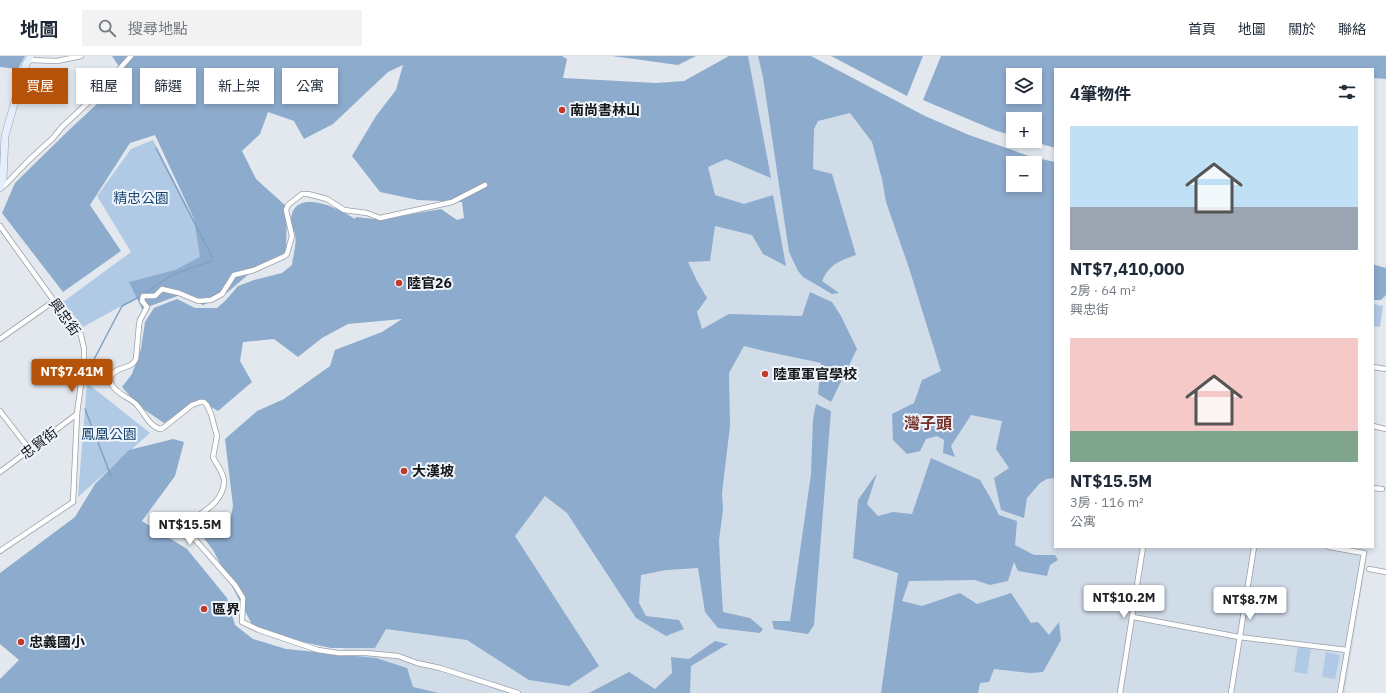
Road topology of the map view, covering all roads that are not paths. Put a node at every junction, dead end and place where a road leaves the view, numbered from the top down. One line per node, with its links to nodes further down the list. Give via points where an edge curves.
1 (82, 56): 3 (street, via 58,61)
2 (131, 56): 5 (street, via 96,95)
3 (30, 58): 5 (street, via 5,136 3,179)
4 (485, 185): 28 (street, via 452,202 380,218 367,213 344,210 327,199 302,194 288,205 286,210 292,236 285,256 254,270 234,275 222,294 211,300 198,301 162,289 155,296 143,296 142,301 147,307 140,320 136,359 130,366 114,372 111,381 112,386 136,404 160,429 200,402 204,402 212,414 217,436 213,457 224,480 222,490 210,508 189,522 188,526 192,536 243,598 242,622 318,650 398,656)
5 (0, 188)
6 (0, 226): 7 (street, 興忠街)
7 (54, 301): 8 (street); 12 (street, 興忠街, via 81,335 84,349)
8 (0, 339)
9 (1374, 367): 10 (street)
10 (1386, 369)
11 (0, 411): 15 (street)
12 (77, 414): 15 (street, 忠貿街); 22 (street, 興忠街, via 73,502)
13 (1374, 426): 14 (street)
14 (1386, 429)
15 (30, 450): 16 (street, 忠貿街)
16 (0, 472)
17 (1374, 488): 18 (street)
18 (1382, 489)
19 (1143, 548): 25 (street)
20 (1254, 548): 26 (street)
21 (1336, 548): 27 (street, via 1364,553)
22 (0, 552)
23 (1369, 569): 24 (street)
24 (1386, 572)
25 (1133, 617): 26 (street); 29 (street)
26 (1239, 637): 27 (street); 30 (street)
27 (1347, 650): 31 (street)
28 (518, 693)
29 (1120, 693)
30 (1231, 693)
31 (1340, 693)

